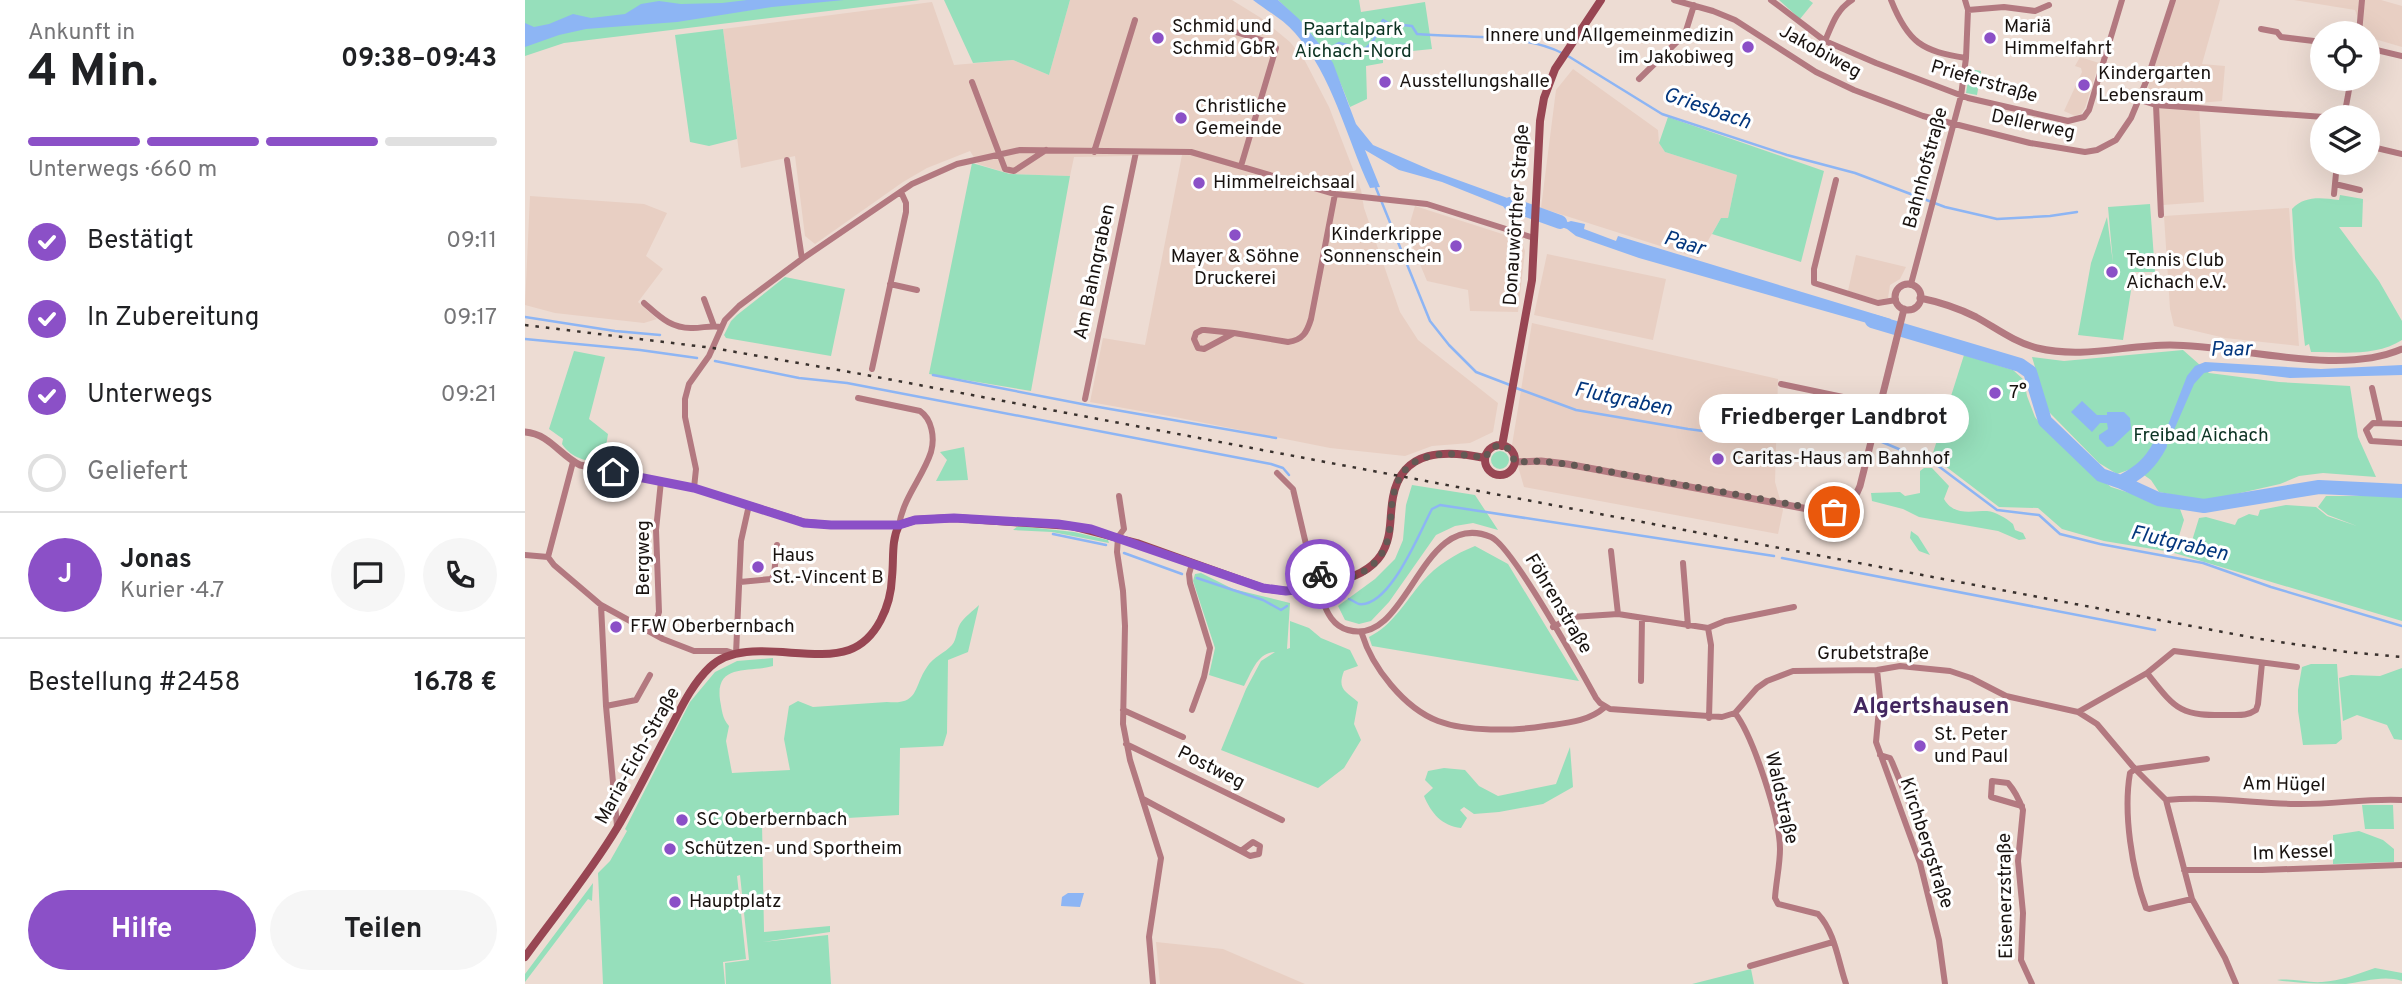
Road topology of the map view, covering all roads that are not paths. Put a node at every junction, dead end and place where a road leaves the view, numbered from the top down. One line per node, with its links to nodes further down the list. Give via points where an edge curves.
1 (1601, 0): 46 (main road, Donauwörther Straße, via 1555,69 1544,98)
2 (1674, 0): 11 (street, Jakobiweg)
3 (1771, 0): 18 (street, Prieferstraße)
4 (1852, 0): 18 (street, via 1835,17)
5 (1891, 0): 22 (street, via 1917,43 1930,51)
6 (1965, 0): 13 (street, Bahnhofstraße)
7 (2122, 0): 25 (street, Prieferstraße, via 2093,102 2084,117 2068,121)
8 (2173, 0): 26 (street)
9 (2362, 0): 15 (street)
10 (2005, 4): 12 (street, via 2035,10); 13 (street)
11 (1694, 5): 23 (street, via 1685,34); 29 (street, Jakobiweg, via 1735,20 1846,86)
12 (2049, 5)
13 (1968, 10): 22 (street, Bahnhofstraße)
14 (1135, 20): 32 (street)
15 (2359, 21)
16 (2261, 29): 19 (street)
17 (1229, 30): 37 (street, via 1276,48)
18 (1825, 41): 25 (street, Prieferstraße)
19 (2310, 41)
20 (2380, 51): 21 (street)
21 (2402, 56)
22 (1966, 58): 25 (street, Bahnhofstraße)
23 (1639, 79)
24 (972, 82): 34 (street)
25 (1961, 96): 29 (street, Bahnhofstraße)
26 (2140, 100): 27 (street); 29 (street, Dellerweg, via 2116,140 2097,150 2074,151)
27 (2156, 105): 28 (street); 45 (street)
28 (2310, 116)
29 (1954, 125): 49 (street, Bahnhofstraße)
30 (2380, 149): 35 (street)
31 (1046, 150): 32 (street); 34 (street); 34 (street, via 1014,171 1005,169)
32 (1094, 152): 33 (street)
33 (1136, 152): 37 (street, via 1191,152); 63 (street, Am Bahngraben)
34 (998, 153): 42 (street, via 940,170)
35 (2402, 154)
36 (787, 160): 47 (street)
37 (1241, 166): 43 (street)
38 (2336, 175): 40 (street)
39 (1836, 180): 53 (street, via 1814,283 1878,303)
40 (2335, 184): 41 (street); 44 (street)
41 (2360, 190)
42 (901, 192): 47 (street); 48 (street, via 906,212)
43 (1335, 194): 46 (street, via 1442,208); 57 (street, via 1306,334 1288,342)
44 (2334, 194)
45 (2161, 215)
46 (1534, 238): 69 (main road, Donauwörther Straße, via 1532,281)
47 (802, 259): 56 (street, via 733,310)
48 (890, 284): 50 (street); 59 (street)
49 (1911, 284): 51 (street); 53 (street, Bahnhofstraße, via 1899,288)
50 (917, 290)
51 (1920, 298): 55 (street, via 1915,307); 58 (street, via 1961,310 2025,344 2053,351 2105,352 2169,345 2334,360 2381,356)
52 (704, 299): 56 (street)
53 (1896, 300): 55 (street)
54 (644, 303): 56 (street, via 678,328)
55 (1904, 309): 64 (street)
56 (718, 327): 75 (street, via 709,356 689,384 685,399 696,469)
57 (1234, 333): 57 (street, via 1202,330 1194,342 1207,349)
58 (2402, 349)
59 (872, 369)
60 (1781, 384): 64 (street)
61 (2372, 388): 65 (street)
62 (858, 398): 78 (street, via 928,416 931,451 911,488)
63 (1085, 399)
64 (1881, 405): 72 (street, via 1855,497 1834,512 1567,464)
65 (2380, 423): 66 (street); 68 (street, via 2366,430 2371,441)
66 (2402, 424)
67 (525, 432): 71 (street, via 547,439)
68 (2402, 443)
69 (1502, 446): 70 (main road, via 1491,448); 72 (main road, via 1512,452)
70 (1485, 458): 72 (main road, via 1488,470 1496,475 1511,471); 88 (main road, via 1437,453 1413,463 1393,494 1389,538 1382,554 1361,573)
71 (573, 462): 74 (street); 83 (street)
72 (1515, 462)
73 (1277, 473): 86 (street, via 1293,489)
74 (661, 481): 75 (street); 98 (street, Bergweg, via 656,530 659,612)
75 (694, 488): 77 (street)
76 (1119, 496): 79 (street, via 1124,528)
77 (749, 505): 78 (street, via 804,523); 87 (street, via 741,541)
78 (899, 525): 79 (main road, via 932,519 1007,520 1071,526); 100 (main road, Maria-Eich-Straße, via 887,606 862,643 835,653)
79 (1118, 537): 84 (main road); 109 (street, via 1125,634)
80 (777, 545): 87 (street, via 771,579)
81 (1611, 551): 93 (street)
82 (525, 555): 83 (street)
83 (548, 557): 91 (street)
84 (1192, 564): 89 (main road, via 1263,588); 110 (street, via 1190,583 1210,648)
85 (1683, 564): 95 (street)
86 (1313, 574): 88 (main road, via 1322,574); 89 (main road)
87 (740, 582): 100 (street)
88 (1331, 583): 90 (main road, via 1330,592)
89 (1305, 589): 90 (main road, via 1312,599)
90 (1322, 599): 99 (street, via 1338,626)
91 (601, 605): 98 (street); 107 (street)
92 (1794, 607): 97 (street)
93 (1618, 614): 94 (street); 96 (street, via 1572,617)
94 (1642, 618): 95 (street); 106 (street)
95 (1688, 626): 97 (street)
96 (1553, 627): 99 (street, Föhrenstraße, via 1515,562 1495,539 1465,534 1448,541 1432,556 1385,620); 108 (street, Föhrenstraße)
97 (1708, 628): 113 (street)
98 (652, 633): 100 (street, via 694,651)
99 (1362, 634): 108 (street, via 1382,675 1413,705 1441,722 1519,730 1574,722)
100 (736, 654): 124 (main road, Maria-Eich-Straße, via 711,666 686,699)
101 (2262, 663): 102 (street); 104 (street, via 2180,650); 104 (street, via 2256,710 2244,716 2186,712)
102 (2297, 667)
103 (1877, 670): 111 (street, Grubetstraße, via 1913,666 1950,671 2006,696); 112 (street, Grubetstraße, via 1786,674 1757,688); 116 (street, Kirchbergstraße)
104 (2147, 673): 111 (street)
105 (650, 675): 107 (street, via 636,700)
106 (1641, 681)
107 (606, 706): 124 (street)
108 (1605, 707): 113 (street)
109 (1123, 710): 114 (street); 115 (street)
110 (1192, 710)
111 (2078, 712): 118 (street, Grubetstraße, via 2097,724)
112 (1735, 713): 113 (street); 130 (street, Waldstraße, via 1751,740 1779,839 1775,898 1778,904 1818,914)
113 (1709, 718)
114 (1183, 737)
115 (1126, 744): 119 (street); 123 (street, Postweg)
116 (1879, 755): 125 (street, Kirchbergstraße, via 1890,758); 135 (street, Kirchbergstraße, via 1920,863)
117 (2207, 759): 118 (street)
118 (2135, 769): 120 (street, Grubetstraße); 129 (street, via 2130,773 2128,809 2145,908)
119 (1143, 799): 126 (street); 133 (street, via 1161,858 1149,937)
120 (2166, 800): 121 (street, Am Hügel, via 2295,804); 128 (street)
121 (2402, 800)
122 (2021, 806): 122 (street, Eisenerzstraße, via 2008,783 1992,781 1991,797); 136 (street, Eisenerzstraße, via 2021,960)
123 (1282, 820)
124 (617, 827): 131 (main road, Maria-Eich-Straße)
125 (1919, 827)
126 (1241, 852)
127 (2402, 865): 128 (street, Im Kessel)
128 (2184, 870): 129 (street)
129 (2192, 899): 137 (street)
130 (1833, 942): 132 (street); 134 (street, Waldstraße)
131 (525, 957)
132 (1750, 966)
133 (1153, 984)
134 (1846, 984)
135 (1945, 984)
136 (2032, 984)
137 (2235, 984)

